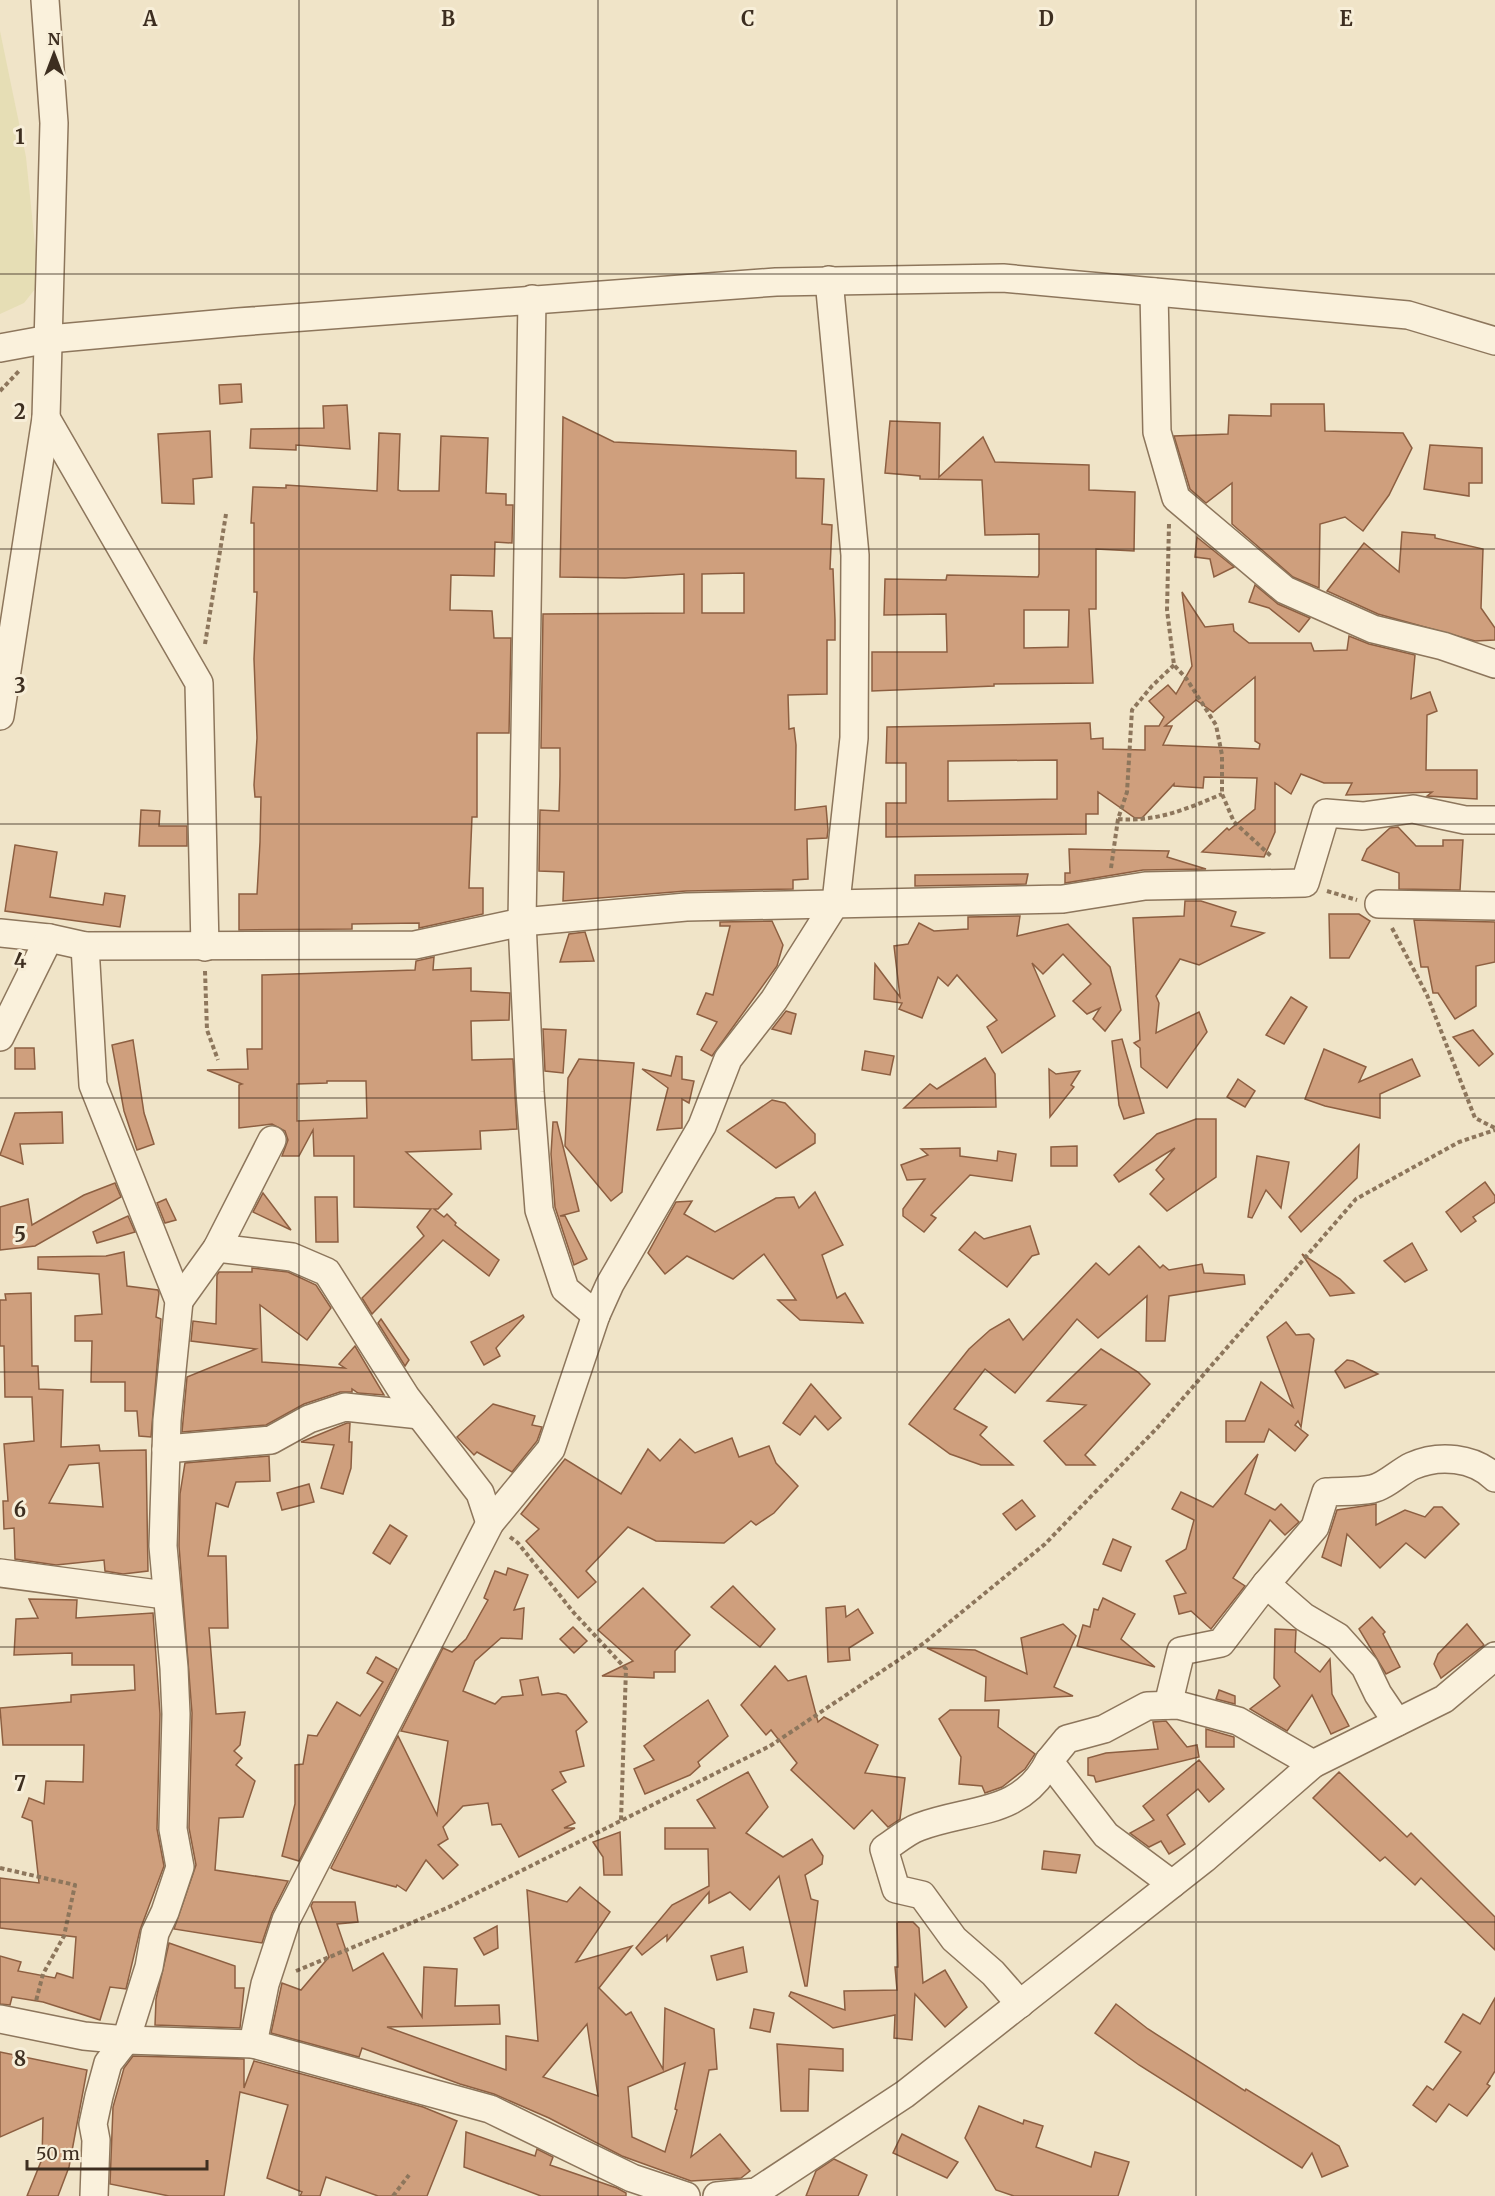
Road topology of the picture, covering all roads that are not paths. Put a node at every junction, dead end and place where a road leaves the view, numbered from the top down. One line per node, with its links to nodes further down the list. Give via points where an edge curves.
1 (45, 0): 5 (street, via 54,123)
2 (829, 280): 3 (street, via 1003,278); 4 (street); 12 (street, via 855,555 854,738)
3 (1154, 292): 6 (street, via 1408,315); 9 (street, via 1157,432 1176,498 1286,590 1373,629)
4 (532, 299): 5 (street); 15 (street)
5 (49, 339): 7 (street); 8 (street)
6 (1495, 341)
7 (0, 348)
8 (46, 418): 10 (street); 19 (street, via 199,683)
9 (1495, 664)
10 (0, 716)
11 (1495, 820): 12 (street, via 1465,820 1413,809 1363,816 1326,813 1305,883 1190,883 1063,899)
12 (836, 902): 15 (street, via 686,907); 24 (street, via 774,1000 728,1059 702,1126)
13 (1379, 904): 14 (street)
14 (1495, 906)
15 (522, 922): 19 (street, via 416,945); 24 (street, via 539,1210 565,1290)
16 (0, 933): 17 (street)
17 (49, 938): 18 (street); 20 (street)
18 (85, 946): 19 (street); 23 (street, via 93,1085)
19 (205, 947)
20 (0, 1037)
21 (272, 1140): 22 (street)
22 (217, 1248): 23 (street); 25 (street, via 292,1257 327,1272)
23 (179, 1301): 26 (street)
24 (596, 1315): 28 (street, via 551,1449)
25 (420, 1415): 26 (street, via 345,1407 309,1419 271,1440); 28 (street, via 480,1493)
26 (166, 1449): 31 (street)
27 (1495, 1478): 30 (street, via 1461,1460 1434,1459 1413,1466 1374,1489 1326,1492 1315,1527)
28 (490, 1523): 41 (street, via 286,1920 265,1984)
29 (0, 1573): 31 (street)
30 (1266, 1584): 33 (street, via 1221,1643 1181,1651); 34 (street, via 1304,1617 1338,1637 1365,1666)
31 (165, 1595): 40 (street, via 174,1668 173,1829 180,1867 155,1933 149,1967)
32 (1492, 1661): 34 (street, via 1444,1699)
33 (1168, 1705): 35 (street, via 1147,1706 1104,1729 1067,1739); 36 (street, via 1238,1721)
34 (1397, 1722): 36 (street)
35 (1048, 1761): 37 (street, via 1106,1835); 38 (street, via 1039,1780 1005,1804 916,1828 884,1850 896,1888 922,1895 954,1939 993,1973)
36 (1313, 1764): 37 (street)
37 (1172, 1884): 38 (street)
38 (1020, 2004): 44 (street, via 905,2094 756,2192)
39 (12, 2022): 40 (street)
40 (126, 2040): 41 (street); 42 (street, via 108,2063 93,2124)
41 (253, 2044): 43 (street, via 490,2109 632,2178)
42 (94, 2196)
43 (686, 2196)
44 (717, 2196)

